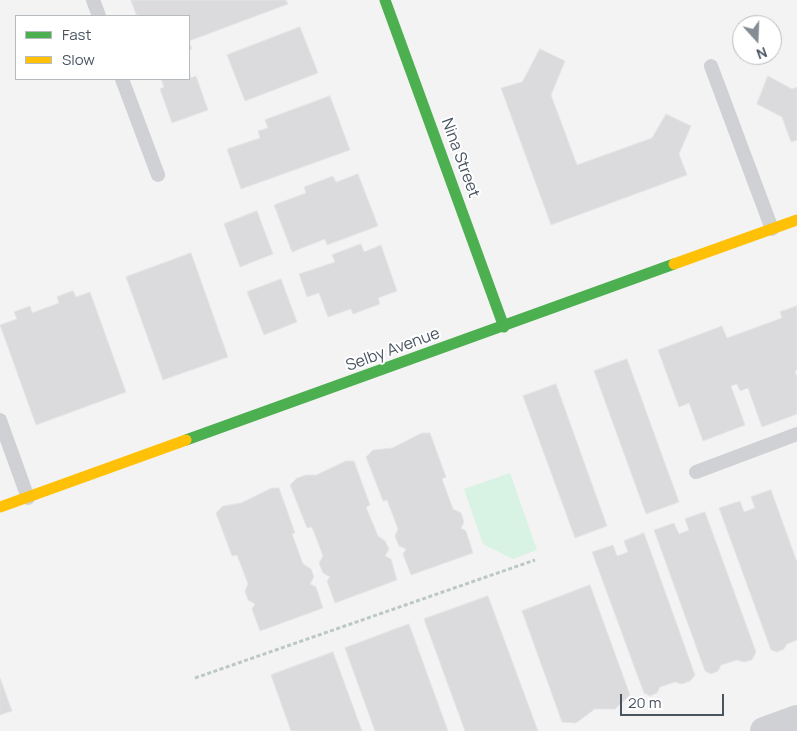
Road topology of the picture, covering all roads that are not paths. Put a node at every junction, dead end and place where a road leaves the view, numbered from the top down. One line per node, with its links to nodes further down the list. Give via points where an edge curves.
1 (93, 0): 3 (lane)
2 (385, 0): 9 (street, Nina Street)
3 (99, 15)
4 (711, 66): 8 (lane)
5 (122, 80): 6 (lane)
6 (158, 175)
7 (797, 220): 8 (street, Selby Avenue)
8 (772, 229): 9 (street, Selby Avenue)
9 (504, 327): 13 (street, Selby Avenue)
10 (0, 420): 13 (lane)
11 (797, 434): 12 (lane)
12 (696, 472)
13 (28, 498): 14 (street, Selby Avenue)
14 (0, 507)
15 (797, 719): 16 (street)
16 (764, 731)

